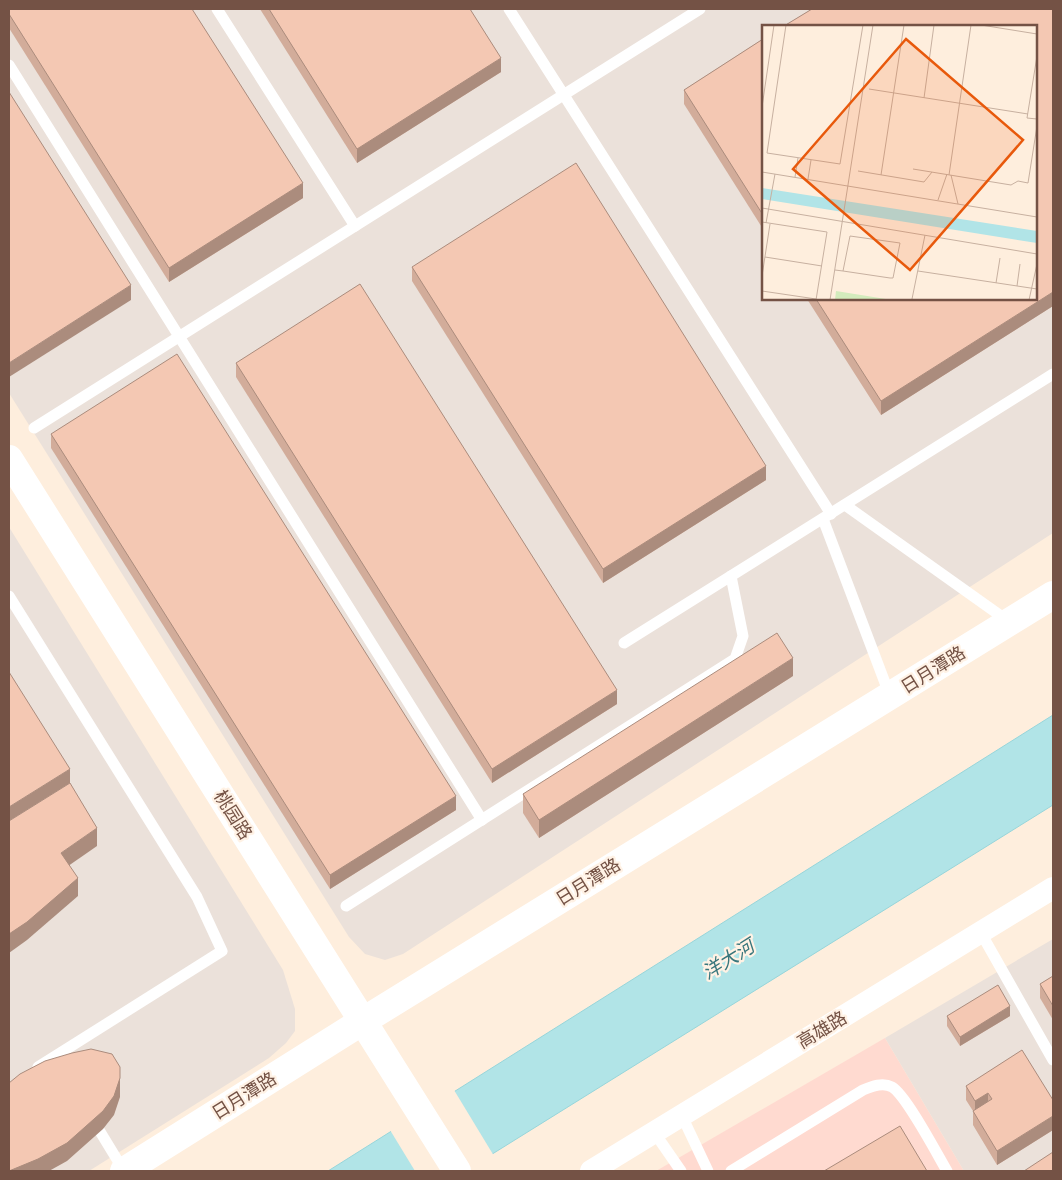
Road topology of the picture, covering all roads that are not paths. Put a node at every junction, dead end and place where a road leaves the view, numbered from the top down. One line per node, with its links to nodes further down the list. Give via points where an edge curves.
1 (217, 9): 6 (lane)
2 (509, 9): 5 (lane)
3 (700, 9): 5 (lane)
4 (9, 65): 7 (lane)
5 (564, 94): 6 (lane); 12 (lane)
6 (355, 226): 7 (lane)
7 (179, 337): 9 (lane); 19 (lane)
8 (1053, 374): 11 (lane)
9 (34, 428)
10 (9, 459): 23 (street, 桃园路)
11 (845, 505): 12 (lane); 16 (lane)
12 (827, 516): 13 (lane); 18 (lane)
13 (732, 576): 17 (lane); 19 (lane, via 743,636 734,659)
14 (1053, 595): 16 (street, 日月潭路)
15 (9, 596): 25 (lane, via 197,897 222,950 58,1060)
16 (1010, 622): 18 (street, 日月潭路)
17 (624, 643)
18 (890, 696): 23 (street, 日月潭路)
19 (482, 820): 21 (lane)
20 (1053, 888): 22 (street, 高雄路)
21 (346, 906)
22 (981, 933): 24 (lane); 27 (street, 高雄路)
23 (363, 1021): 29 (street, 日月潭路); 30 (street, 桃园路)
24 (1053, 1060)
25 (32, 1071)
26 (86, 1108): 29 (lane)
27 (682, 1116): 28 (street, 高雄路); 33 (lane)
28 (654, 1132): 31 (street, 高雄路); 32 (lane)
29 (124, 1171)
30 (457, 1171)
31 (591, 1171)
32 (681, 1171)
33 (708, 1171)
34 (732, 1171): 35 (lane, via 875,1084 892,1086 902,1096)
35 (947, 1171)

